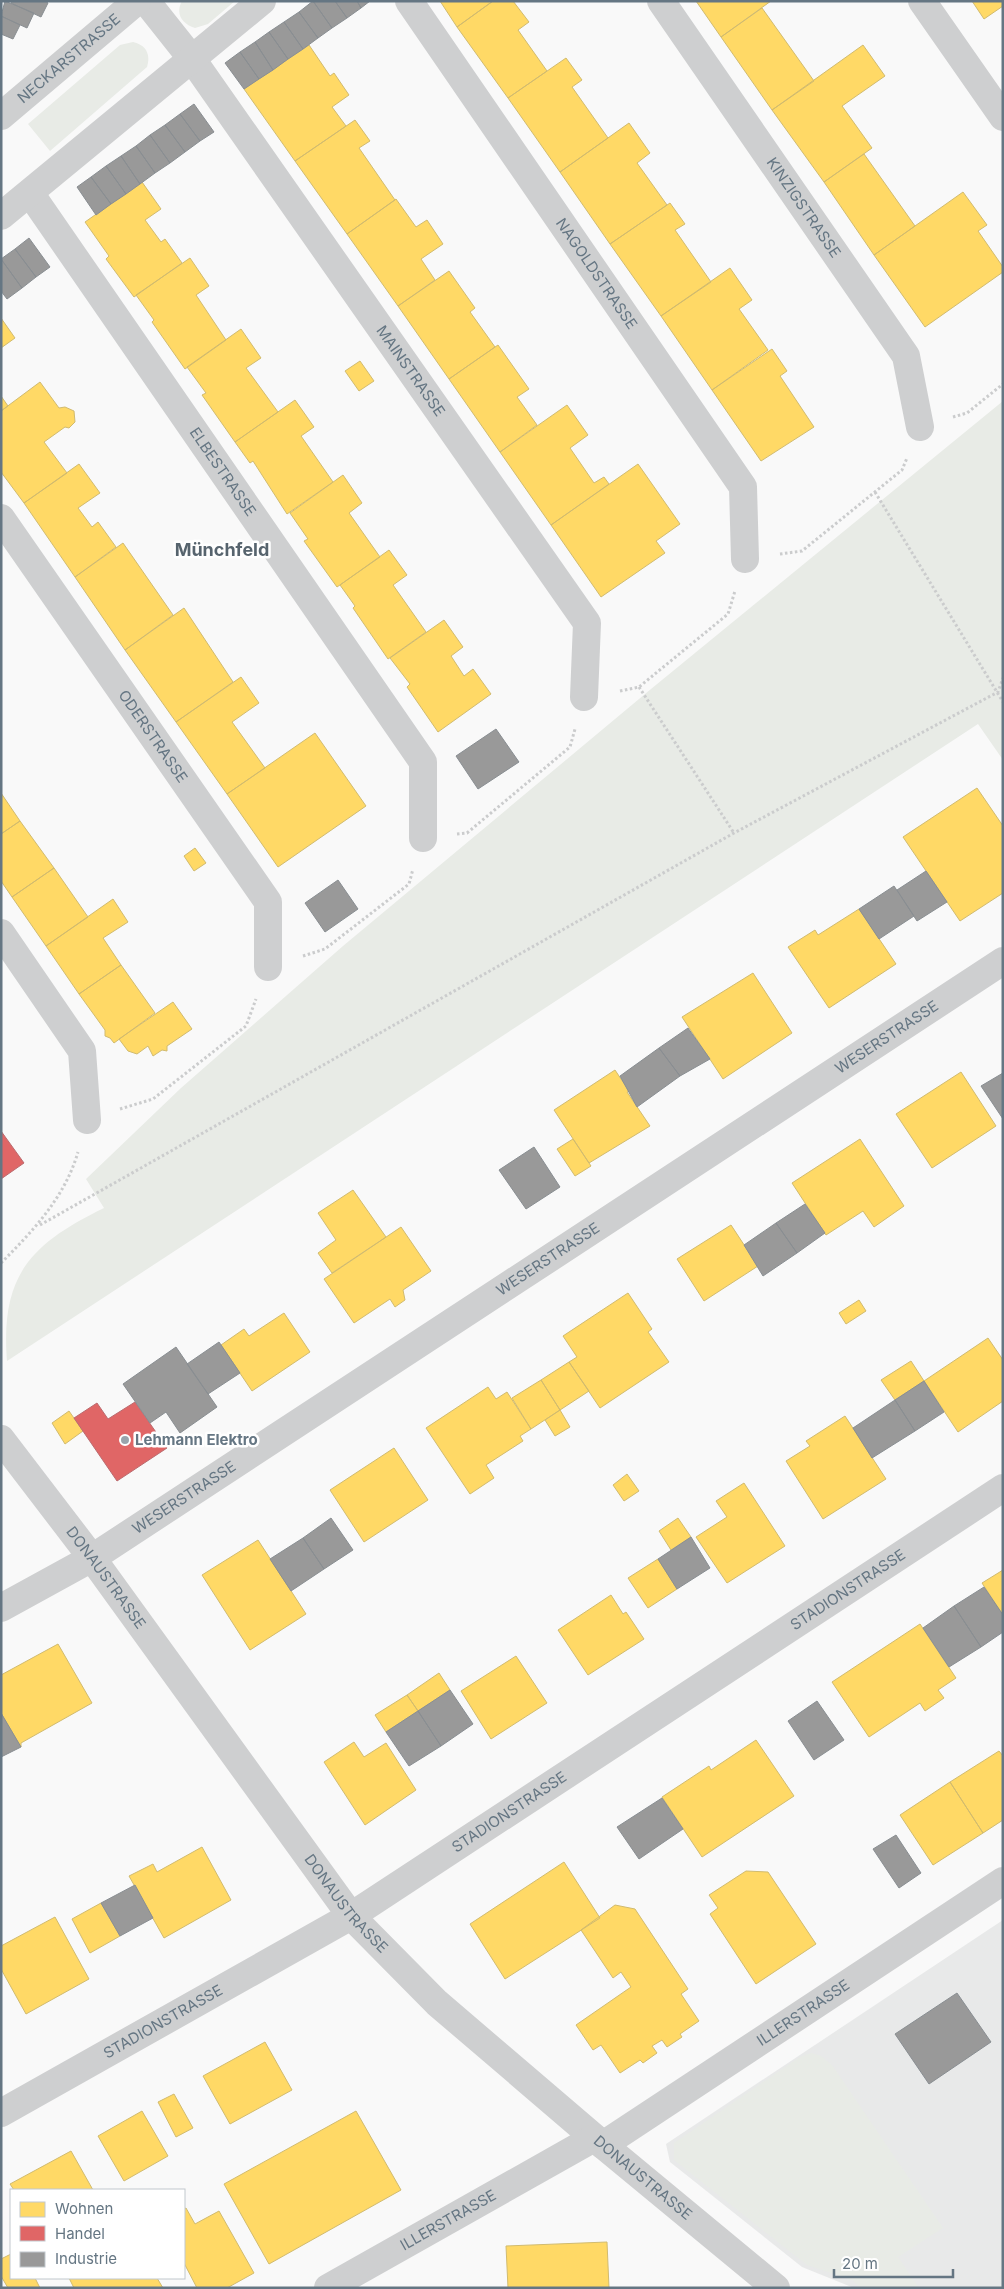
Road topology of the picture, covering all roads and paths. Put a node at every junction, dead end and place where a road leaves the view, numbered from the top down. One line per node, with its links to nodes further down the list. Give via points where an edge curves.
1 (137, 1): 8 (street, NECKARSTRASSE)
2 (146, 1): 7 (street, MAINSTRASSE)
3 (262, 1): 7 (street)
4 (409, 1): 16 (street, NAGOLDSTRASSE, via 743,487)
5 (661, 1): 13 (street, KINZIGSTRASSE, via 906,356)
6 (922, 1): 9 (street)
7 (192, 59): 10 (street); 20 (street, MAINSTRASSE, via 587,624)
8 (1, 116)
9 (1003, 117)
10 (30, 193): 11 (street); 23 (street, ELBESTRASSE, via 424,762)
11 (1, 216)
12 (1003, 384): 13 (path, via 967,413)
13 (920, 427): 14 (path, via 902,470)
14 (875, 492): 16 (path, via 802,551); 19 (path)
15 (1, 518): 26 (street, ODERSTRASSE, via 268,902)
16 (745, 559): 18 (path, via 728,614)
17 (1003, 678): 19 (path)
18 (639, 687): 20 (path); 22 (path)
19 (998, 692): 21 (path); 22 (path)
20 (584, 697): 23 (path, via 570,747 467,833)
21 (1003, 702)
22 (734, 833): 28 (path)
23 (423, 838): 26 (path, via 409,884 325,948)
24 (1, 933): 27 (street, via 82,1051)
25 (1003, 961): 32 (street, WESERSTRASSE)
26 (268, 967): 27 (path, via 246,1026 153,1099)
27 (87, 1120): 28 (path, via 72,1174)
28 (39, 1225): 29 (path)
29 (1, 1264)
30 (1, 1439): 32 (street, DONAUSTRASSE)
31 (1003, 1488): 35 (street, STADIONSTRASSE)
32 (92, 1558): 33 (street, WESERSTRASSE); 35 (street, DONAUSTRASSE)
33 (1, 1608)
34 (1003, 1881): 37 (street, ILLERSTRASSE)
35 (351, 1916): 36 (street, STADIONSTRASSE); 37 (street, DONAUSTRASSE, via 437,2003)
36 (1, 2113)
37 (599, 2141): 38 (street, ILLERSTRASSE); 39 (street, DONAUSTRASSE)
38 (328, 2288)
39 (776, 2288)

